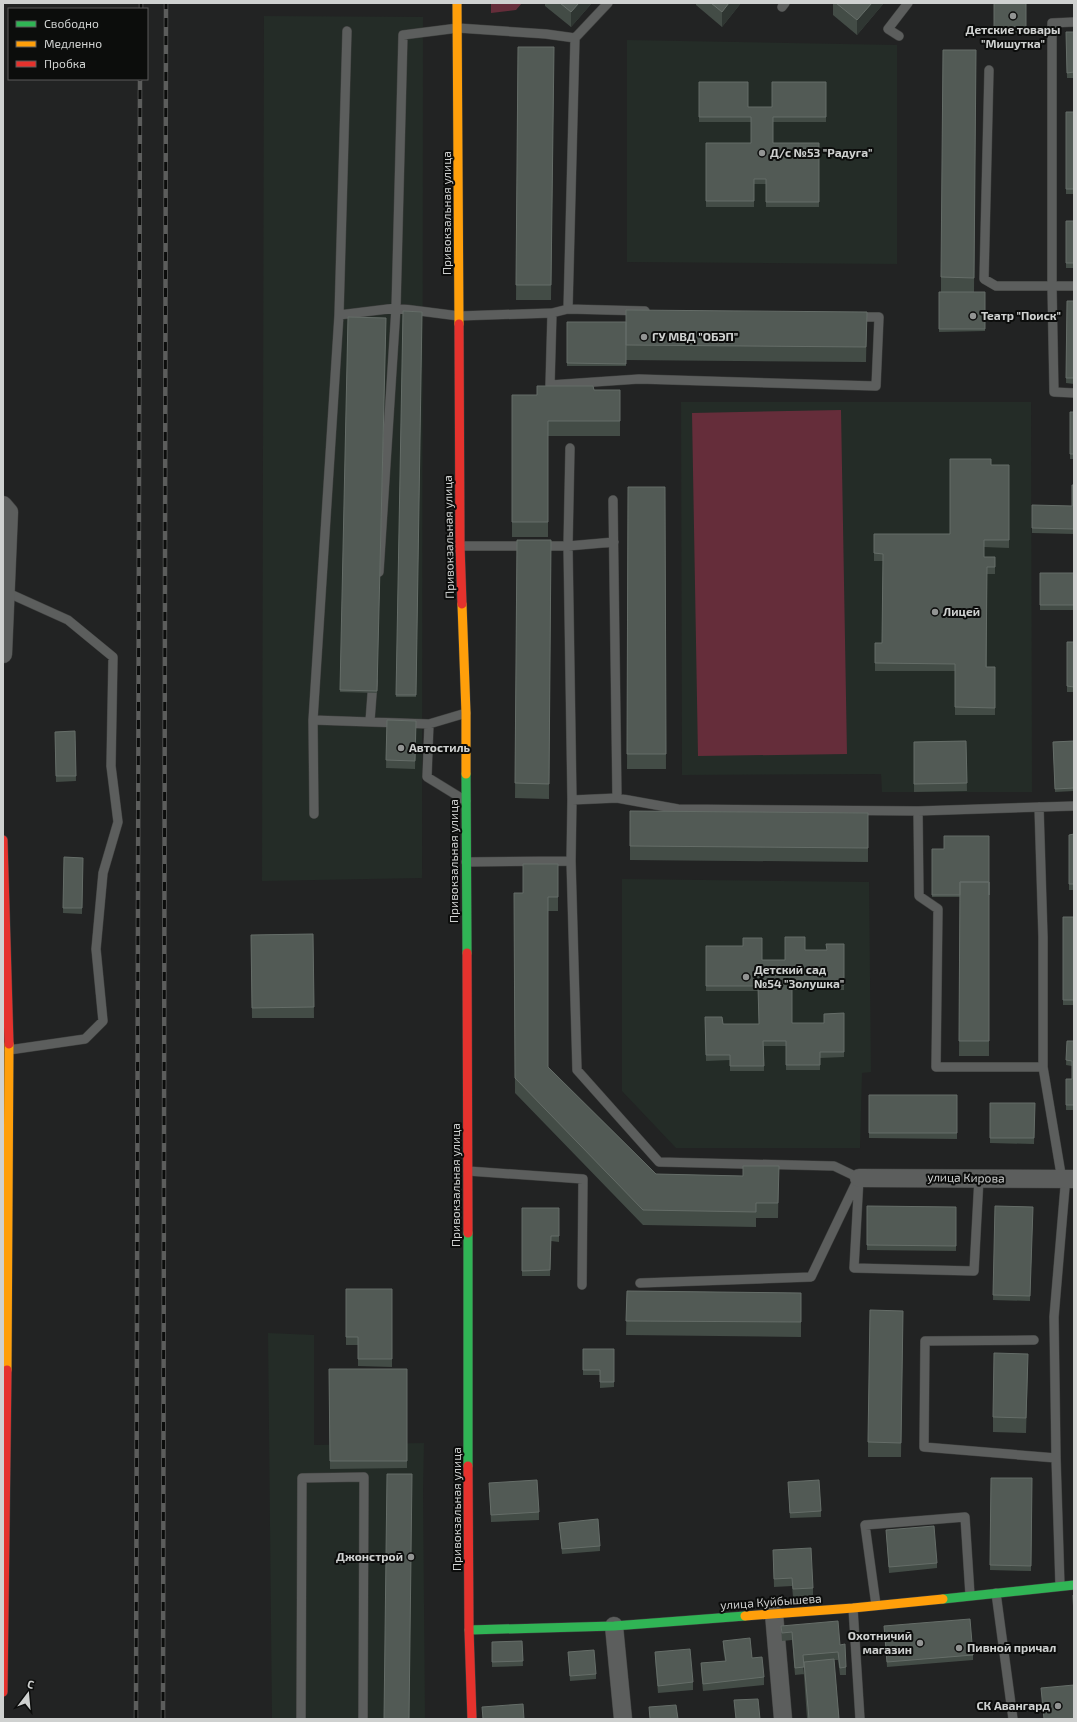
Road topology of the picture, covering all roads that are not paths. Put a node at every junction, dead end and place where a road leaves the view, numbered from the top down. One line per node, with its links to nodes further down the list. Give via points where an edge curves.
1 (457, 3): 5 (street, Привокзальная улица)
2 (608, 3): 8 (lane)
3 (908, 3): 7 (lane, via 888,29)
4 (1074, 22): 11 (lane, via 1052,23)
5 (458, 28): 8 (lane); 12 (lane, via 403,35); 17 (street, Привокзальная улица)
6 (347, 31): 16 (lane)
7 (899, 36)
8 (575, 38): 13 (lane)
9 (989, 70): 11 (lane, via 984,279 996,286)
10 (1074, 286): 11 (lane)
11 (1052, 287): 19 (lane, via 1054,392)
12 (396, 308): 16 (lane); 17 (lane); 26 (lane)
13 (568, 309): 14 (lane); 15 (lane)
14 (656, 311)
15 (552, 313): 17 (lane); 18 (lane, via 550,385 639,379 876,386 879,317)
16 (339, 315): 31 (lane)
17 (459, 316): 24 (street, Привокзальная улица)
18 (847, 316)
19 (1074, 393)
20 (570, 448): 25 (lane)
21 (613, 500): 23 (lane)
22 (3, 505): 27 (street, via 9,512)
23 (614, 542): 25 (lane); 34 (lane)
24 (460, 546): 25 (lane); 30 (street, Привокзальная улица)
25 (568, 546): 35 (lane)
26 (379, 578)
27 (6, 592): 28 (street); 44 (lane, via 68,620 113,657 111,766 118,822 103,873 96,949 103,1021 85,1039)
28 (3, 654)
29 (373, 674): 32 (lane)
30 (466, 713): 33 (lane); 36 (street, Привокзальная улица)
31 (313, 720): 32 (lane); 40 (lane)
32 (370, 721): 33 (lane)
33 (429, 724): 36 (lane, via 427,777)
34 (617, 798): 35 (lane); 39 (lane, via 678,809)
35 (572, 800): 42 (lane)
36 (466, 801): 43 (street, Привокзальная улица)
37 (1074, 806): 38 (lane)
38 (1039, 808): 39 (lane); 45 (lane, via 1043,937)
39 (918, 811): 45 (lane, via 919,896 938,909 936,1067)
40 (314, 814)
41 (3, 840): 44 (street)
42 (571, 861): 43 (lane); 47 (lane, via 577,1070 659,1162 834,1166)
43 (466, 862): 46 (street, Привокзальная улица)
44 (9, 1050): 54 (street)
45 (1043, 1067): 49 (lane)
46 (468, 1171): 51 (lane, via 583,1179); 63 (street, Привокзальная улица)
47 (859, 1178): 48 (street, улица Кирова); 48 (lane, via 854,1268 974,1270); 50 (lane, via 811,1277)
48 (979, 1178): 49 (street, улица Кирова)
49 (1068, 1180): 53 (lane, via 1065,1187 1054,1317)
50 (640, 1283)
51 (582, 1285)
52 (1034, 1340): 53 (lane, via 925,1341 924,1447)
53 (1056, 1458): 56 (lane)
54 (4, 1564): 64 (street)
55 (1074, 1585): 56 (street, улица Куйбышева)
56 (1060, 1586): 57 (street, улица Куйбышева)
57 (996, 1593): 58 (street, улица Куйбышева); 71 (lane)
58 (970, 1595): 59 (street, улица Куйбышева); 59 (lane, via 965,1517 865,1525)
59 (876, 1605): 60 (street, улица Куйбышева)
60 (853, 1608): 61 (street, улица Куйбышева); 70 (lane)
61 (774, 1614): 62 (street, улица Куйбышева); 69 (street)
62 (614, 1626): 63 (street, улица Куйбышева); 68 (street)
63 (469, 1630): 67 (street, Привокзальная улица)
64 (3, 1692)
65 (301, 1719): 66 (lane, via 302,1478 364,1477)
66 (364, 1719)
67 (472, 1719)
68 (623, 1719)
69 (783, 1719)
70 (860, 1719)
71 (1013, 1719)

